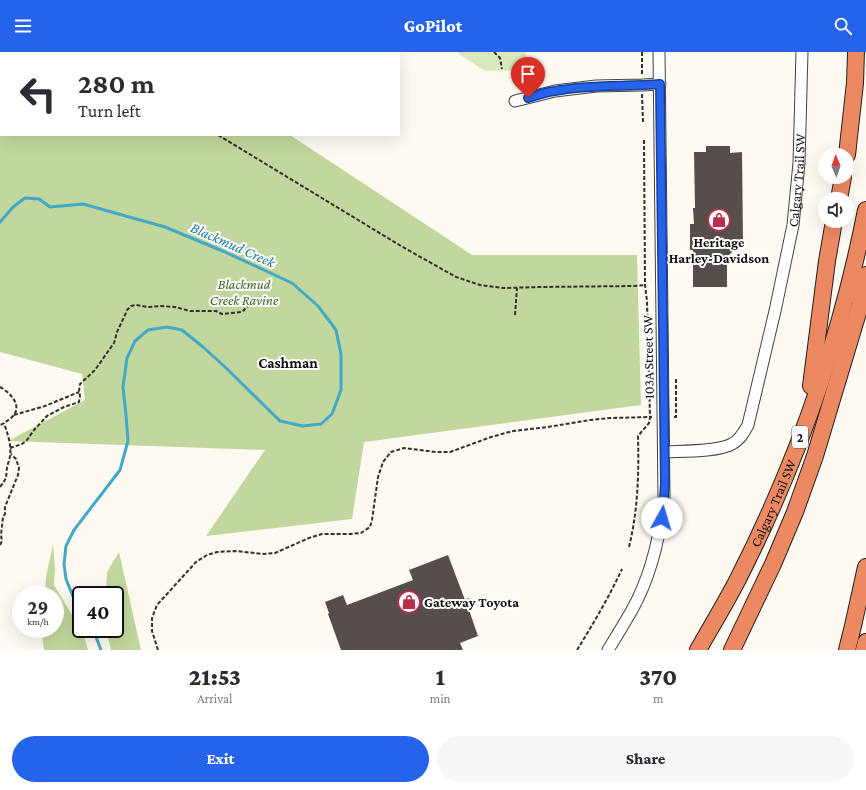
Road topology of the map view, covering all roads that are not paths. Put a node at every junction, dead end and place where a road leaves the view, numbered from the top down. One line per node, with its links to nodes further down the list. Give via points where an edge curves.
1 (659, 52): 4 (street, 103A Street SW)
2 (802, 52): 11 (street, Calgary Trail SW, via 799,163 792,225 748,425 741,437 732,444 715,450)
3 (856, 52): 6 (highway)
4 (660, 84): 5 (street, via 596,86 555,91); 11 (street, 103A Street SW)
5 (515, 101)
6 (847, 148)
7 (866, 210): 10 (highway, Calgary Trail SW / 2, via 834,342)
8 (833, 228): 10 (highway)
9 (866, 275): 16 (highway, via 860,306 813,463 773,564)
10 (807, 420): 15 (highway, Calgary Trail SW / 2, via 762,528)
11 (664, 452): 14 (street, 103A Street SW, via 664,498 654,558 636,603)
12 (866, 567): 17 (highway)
13 (866, 642): 18 (highway)
14 (608, 650)
15 (698, 650)
16 (732, 650)
17 (847, 650)
18 (864, 650)

